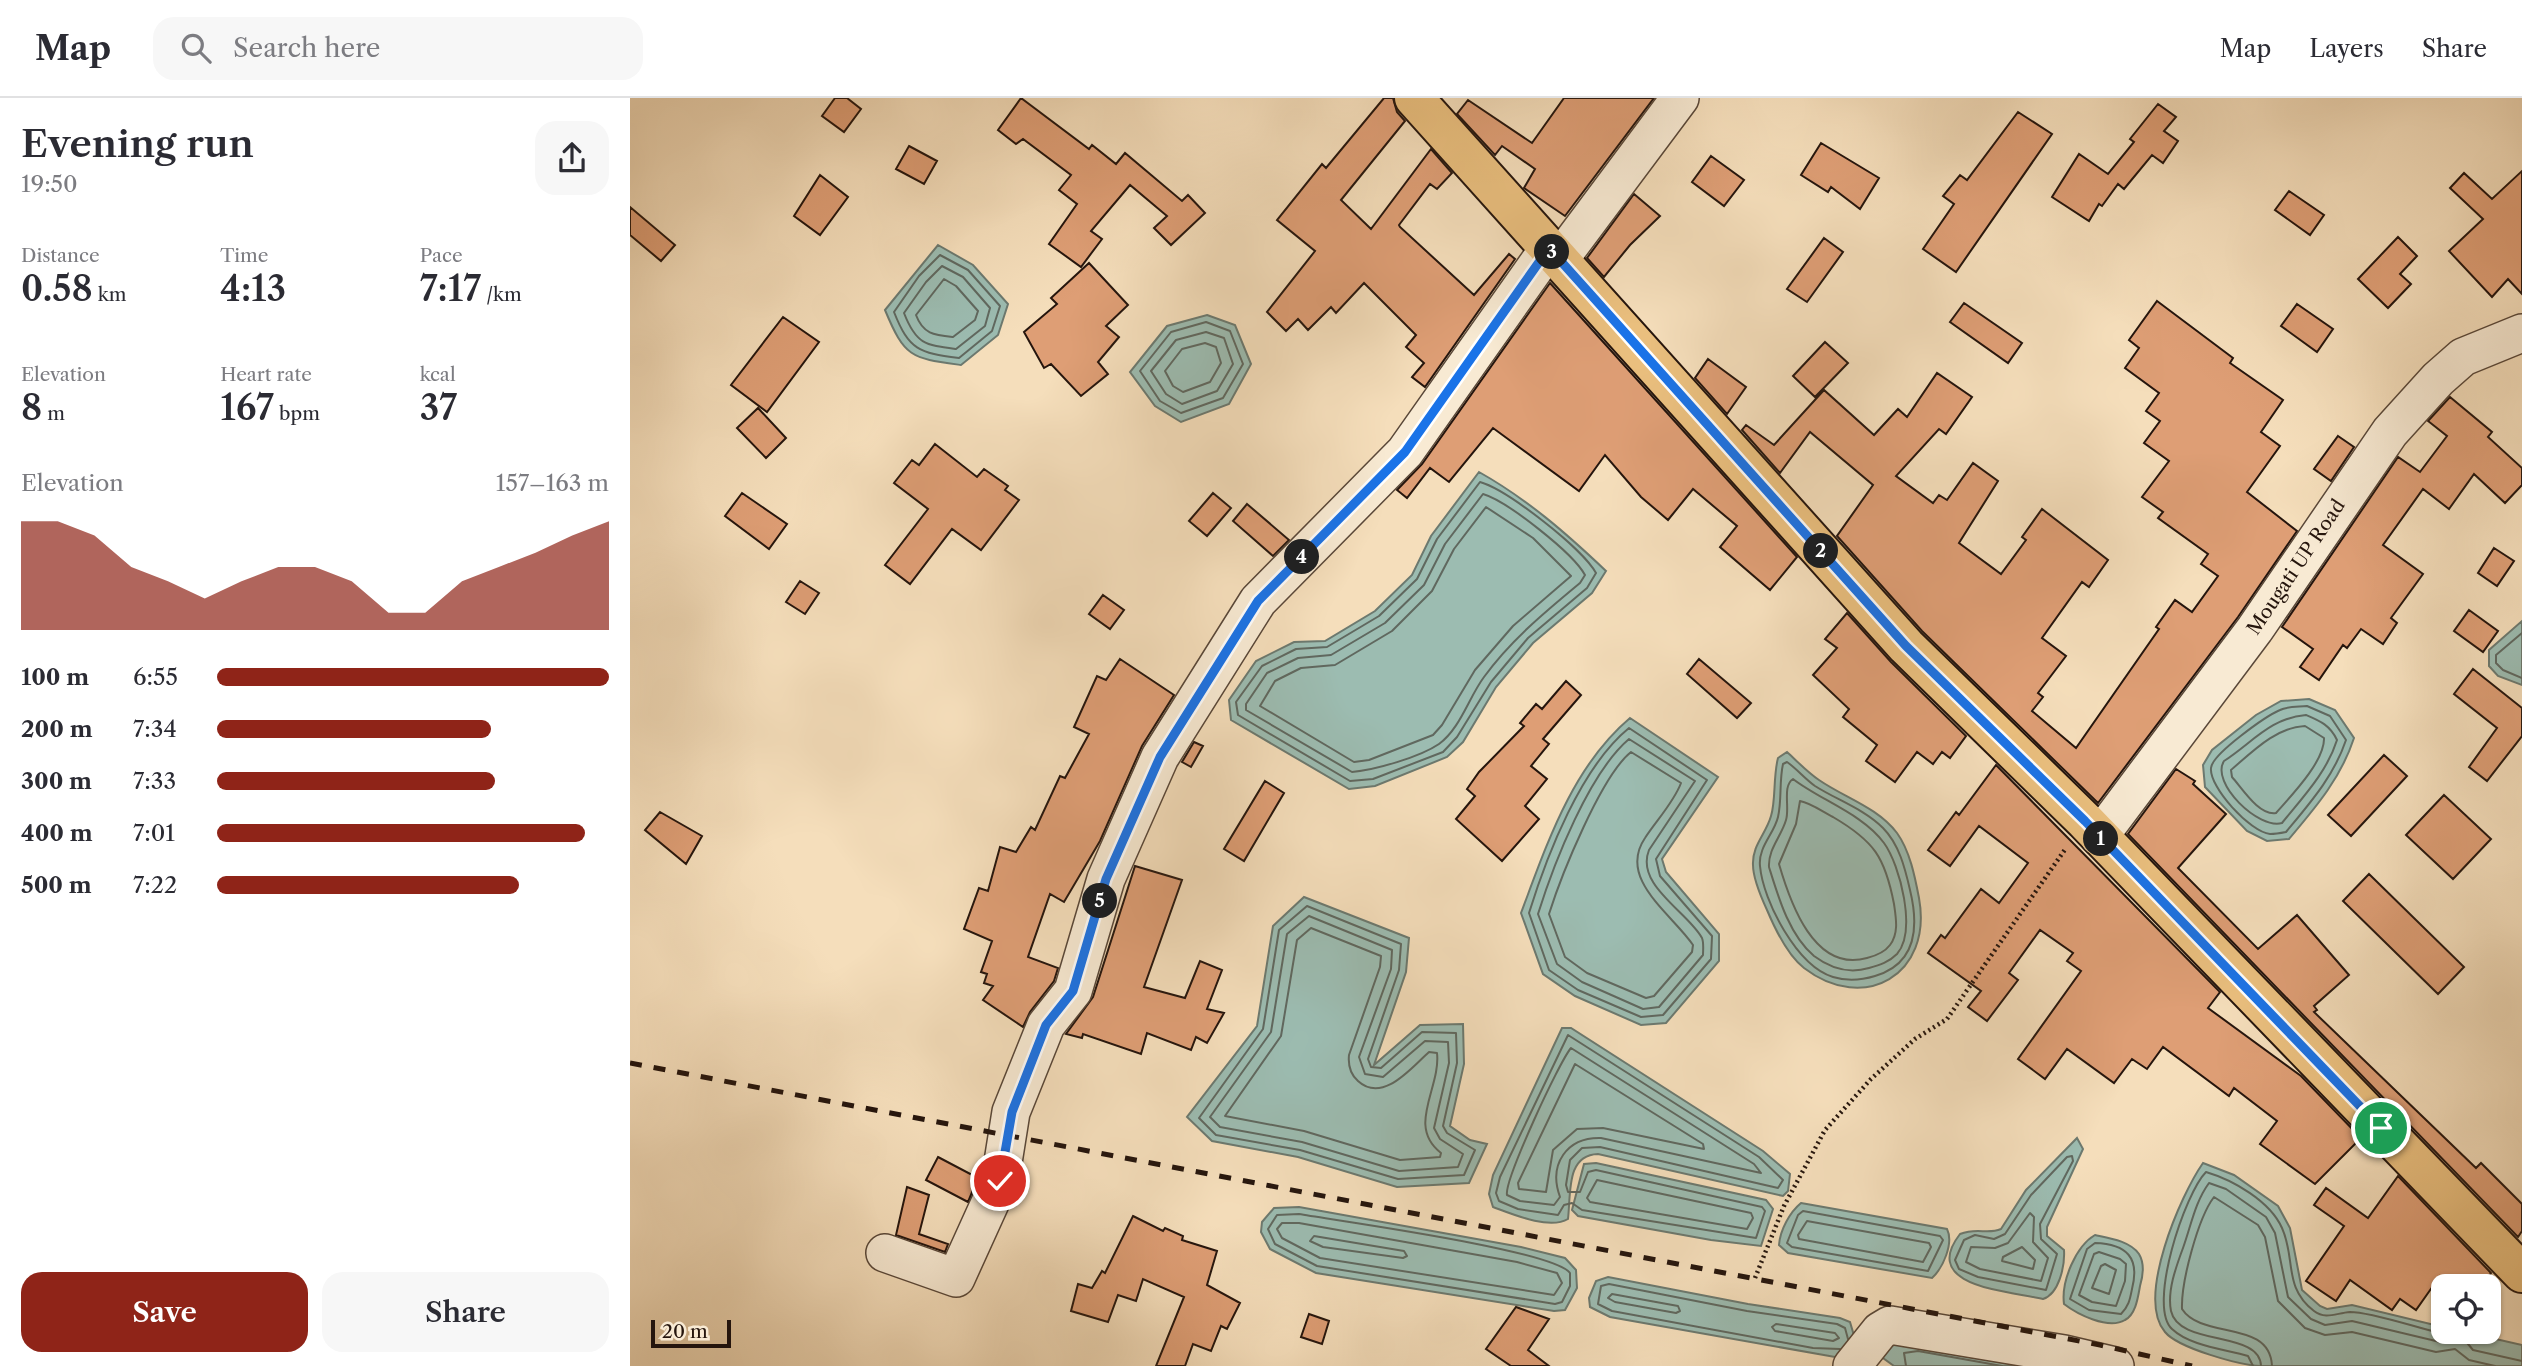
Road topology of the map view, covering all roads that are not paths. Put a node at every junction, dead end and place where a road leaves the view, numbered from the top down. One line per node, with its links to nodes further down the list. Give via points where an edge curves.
1 (1414, 98): 3 (main road)
2 (1680, 98): 3 (street)
3 (1554, 254): 5 (main road, via 1906,646); 6 (street, via 1405,452 1258,601 1160,757 1106,879 1073,991 1046,1025 1012,1112 1000,1181 956,1278)
4 (2522, 332): 5 (street, Mougati UP Road, via 2463,357 2390,432 2255,629)
5 (2092, 829): 7 (main road)
6 (885, 1253)
7 (2522, 1273)
8 (1852, 1366): 9 (street, via 1890,1325)
9 (2115, 1366)

